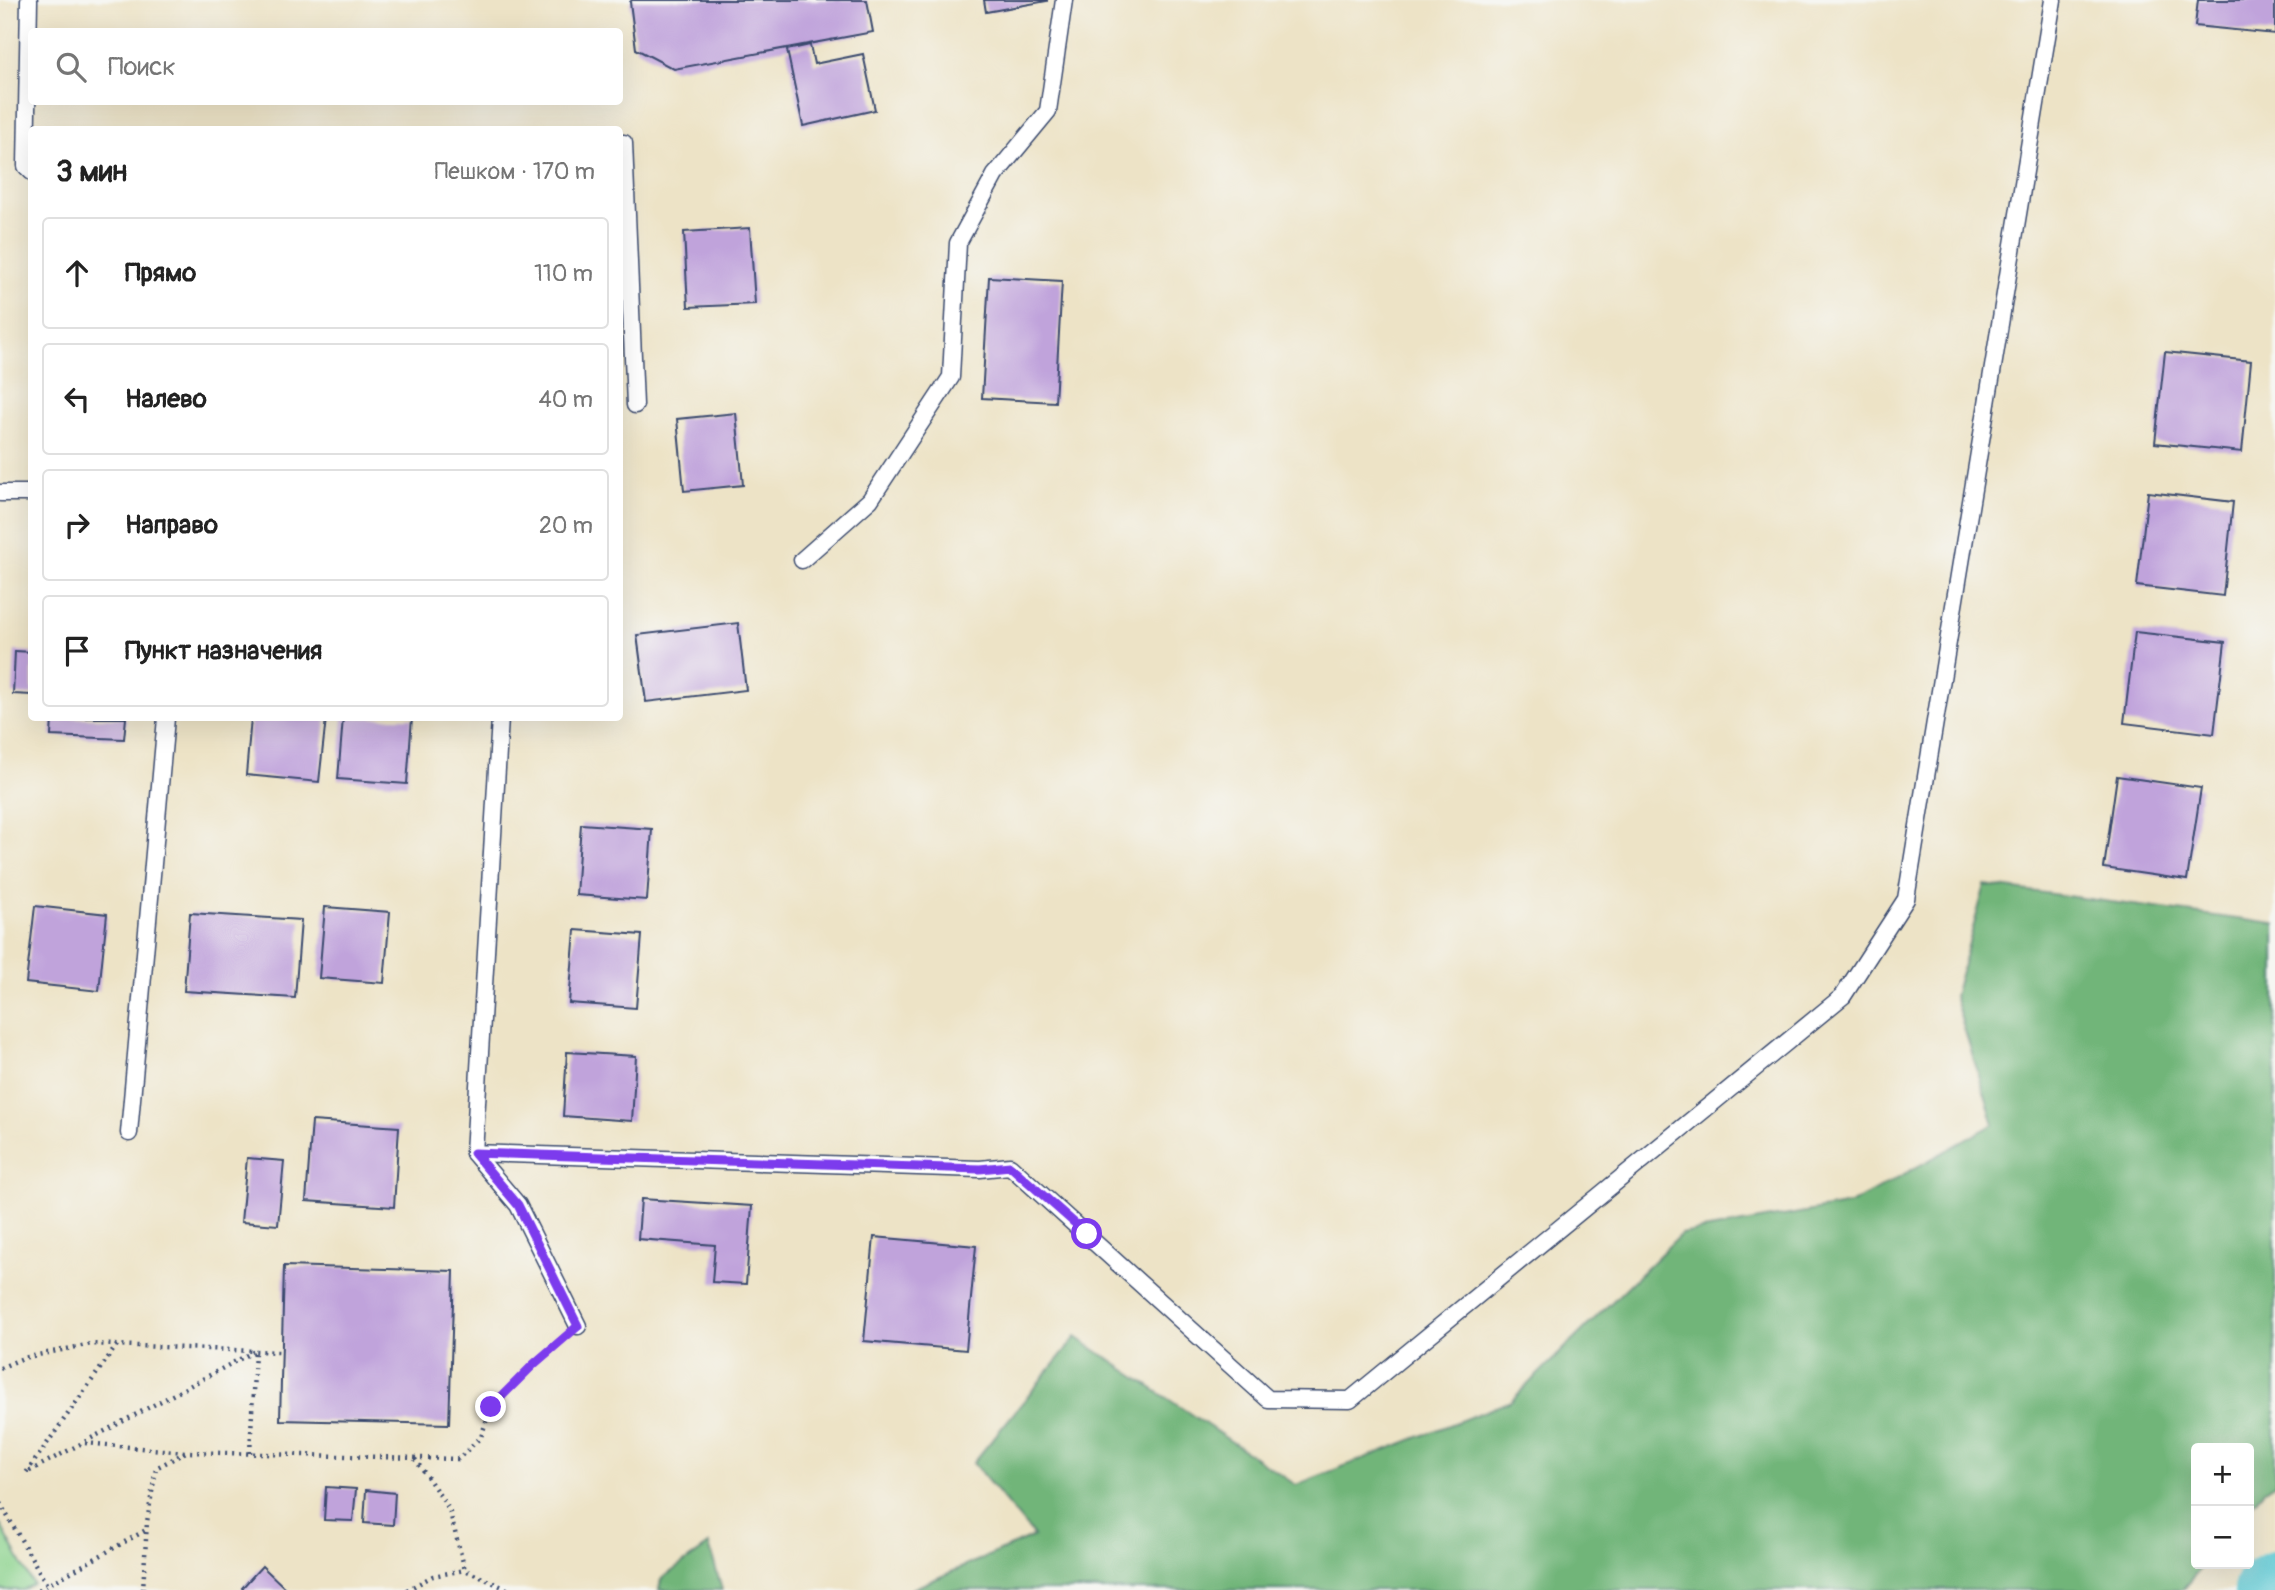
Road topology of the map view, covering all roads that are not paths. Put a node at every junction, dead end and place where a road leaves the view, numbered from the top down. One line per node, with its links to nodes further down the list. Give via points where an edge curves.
1 (29, 0): 4 (lane)
2 (1064, 0): 11 (lane, via 1048,111 995,175 958,243 951,377 870,500)
3 (2053, 0): 15 (lane, via 1906,900 1843,996 1350,1400 1268,1399 1010,1166 980,1169)
4 (28, 28)
5 (28, 55): 7 (lane)
6 (623, 143): 8 (lane)
7 (28, 168)
8 (635, 405)
9 (0, 493): 10 (lane)
10 (28, 493)
11 (802, 560)
12 (166, 721): 14 (lane)
13 (500, 721): 15 (lane)
14 (129, 1133)
15 (474, 1153): 16 (lane, via 518,1205)
16 (578, 1326)

